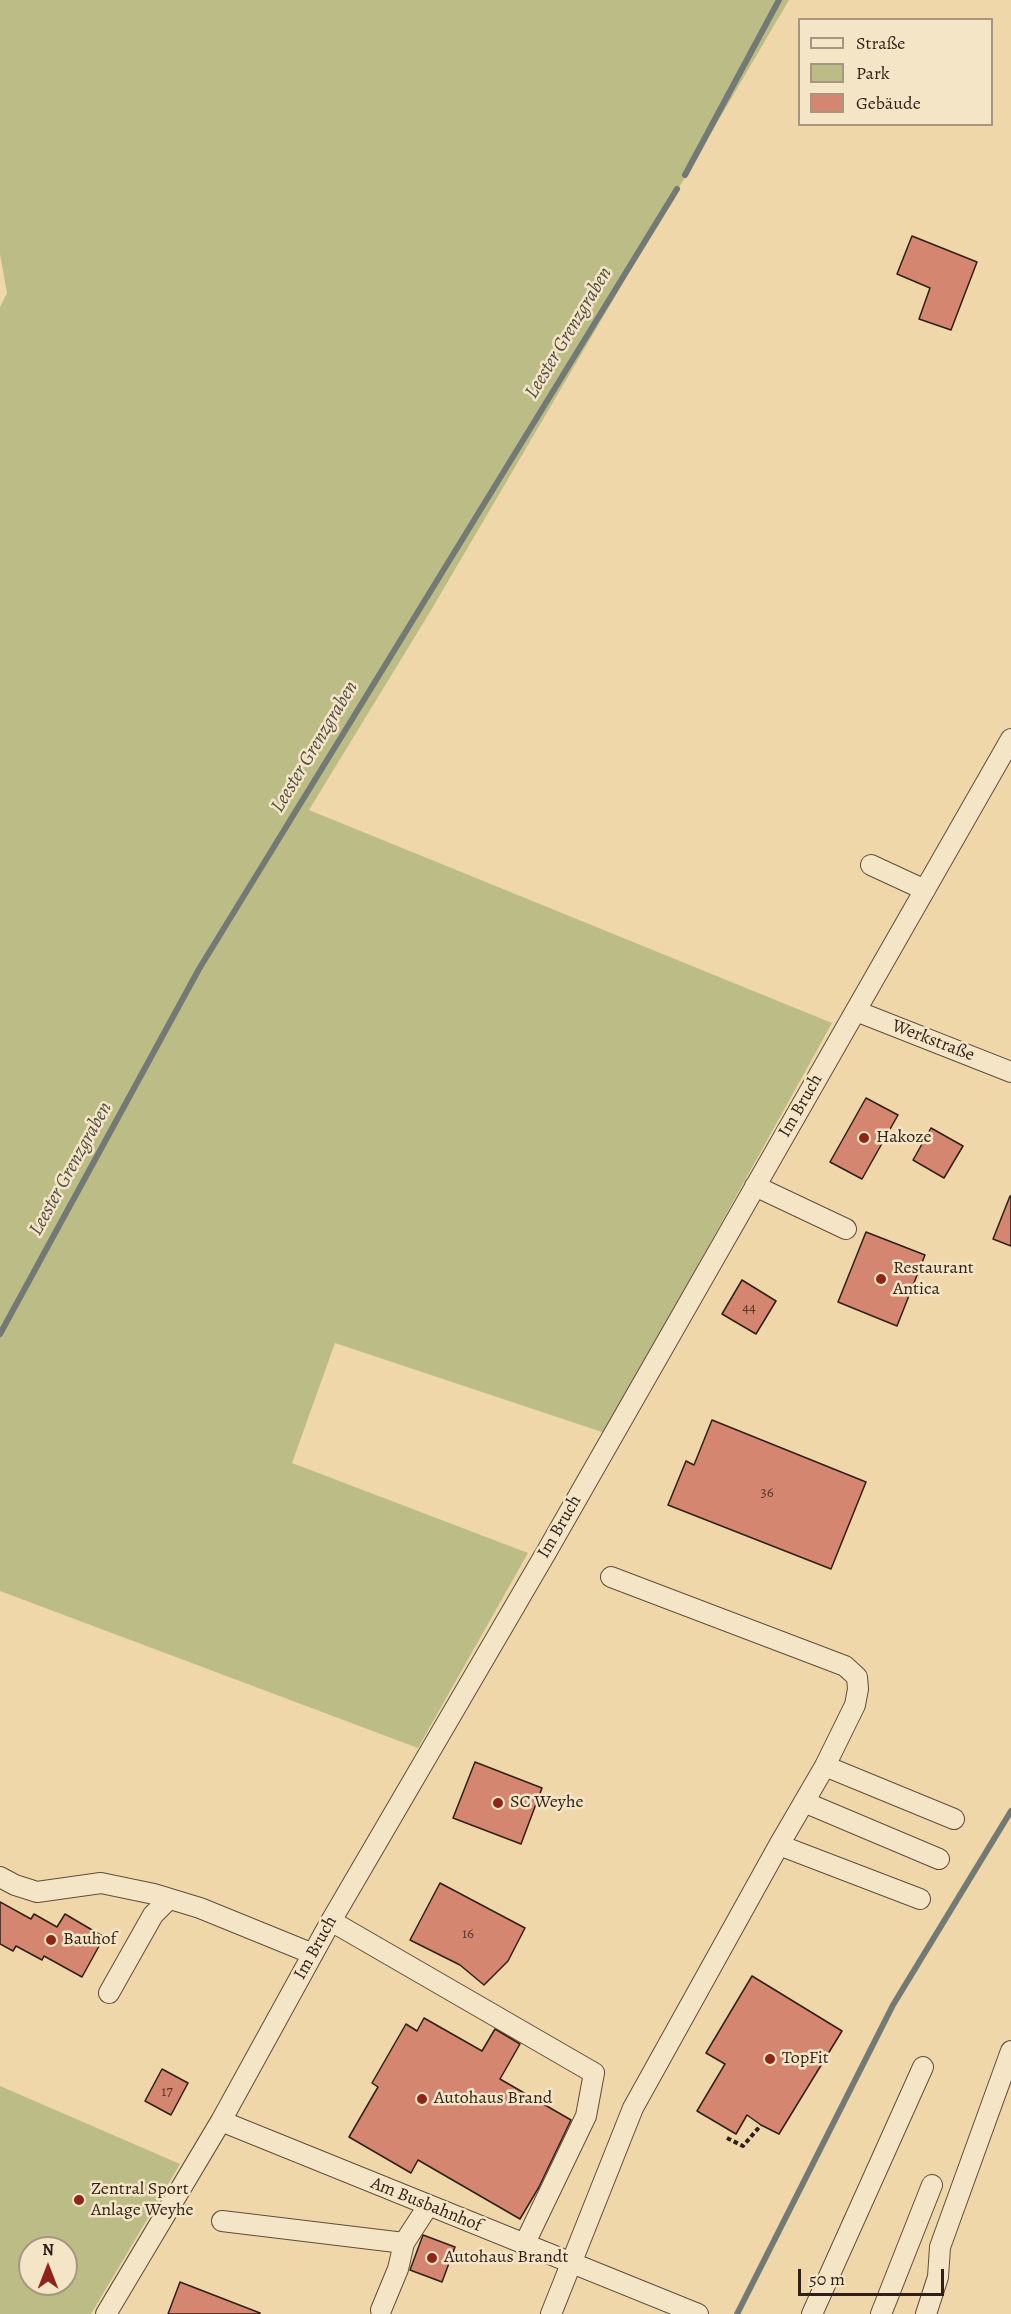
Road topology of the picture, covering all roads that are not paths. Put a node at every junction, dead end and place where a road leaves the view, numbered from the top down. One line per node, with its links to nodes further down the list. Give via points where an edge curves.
1 (1011, 739): 3 (street, Im Bruch)
2 (871, 865): 3 (street)
3 (925, 890): 4 (street, Im Bruch)
4 (856, 1011): 5 (street, Werkstraße); 6 (street, Im Bruch)
5 (1011, 1072)
6 (755, 1186): 7 (street); 17 (street, Im Bruch)
7 (846, 1229)
8 (611, 1576): 9 (street, via 845,1666 857,1677 855,1705)
9 (825, 1766): 10 (street); 11 (street)
10 (804, 1802): 12 (street); 13 (street)
11 (954, 1819)
12 (779, 1845): 16 (street); 28 (street, via 633,2108)
13 (939, 1859)
14 (0, 1877): 15 (street, via 37,1892 101,1883)
15 (169, 1899): 18 (street); 19 (street, via 153,1915)
16 (920, 1899)
17 (331, 1921): 18 (street, Im Bruch); 27 (street, via 594,2073 586,2116)
18 (313, 1954): 22 (street, Im Bruch)
19 (109, 1993)
20 (1011, 2051): 35 (street, via 940,2247 938,2277)
21 (923, 2067): 33 (street)
22 (221, 2121): 24 (street, Am Busbahnhof); 30 (street, Im Bruch)
23 (932, 2185): 34 (street)
24 (428, 2206): 26 (street); 27 (street, Am Busbahnhof)
25 (222, 2221): 26 (street)
26 (404, 2243): 29 (street)
27 (524, 2245): 28 (street, Am Busbahnhof)
28 (570, 2264): 31 (street); 32 (street, Am Busbahnhof)
29 (381, 2310)
30 (106, 2314)
31 (551, 2314)
32 (698, 2314)
33 (812, 2314)
34 (881, 2314)
35 (927, 2314)

